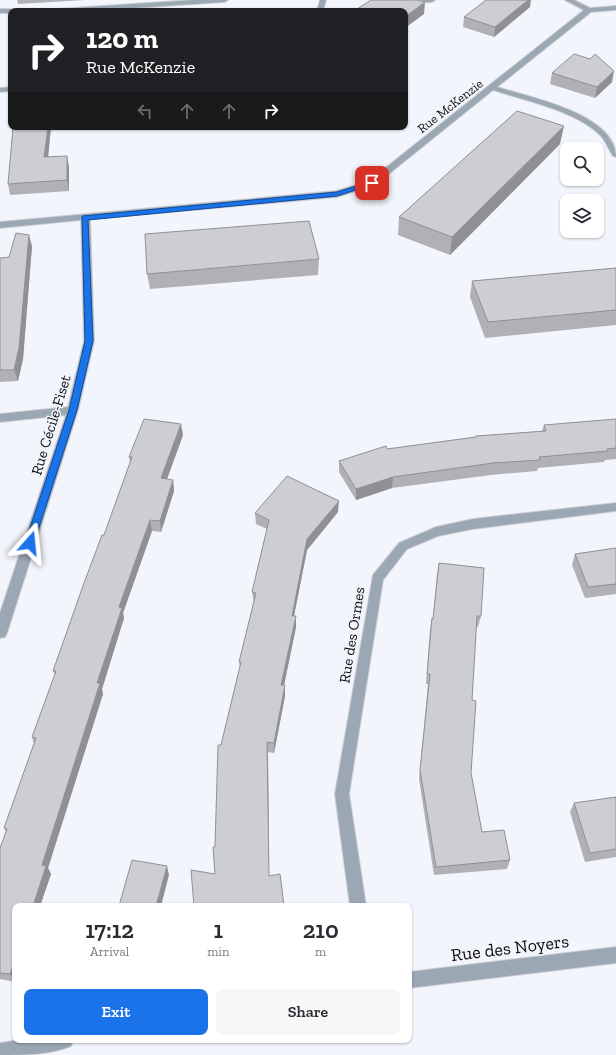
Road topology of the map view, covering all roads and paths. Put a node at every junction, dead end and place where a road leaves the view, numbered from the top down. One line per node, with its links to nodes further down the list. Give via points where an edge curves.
1 (225, 0): 5 (street)
2 (424, 0): 3 (street)
3 (432, 0)
4 (568, 0): 7 (street)
5 (103, 8)
6 (616, 8): 7 (street)
7 (589, 10): 8 (street, Rue McKenzie)
8 (493, 88): 9 (street, via 572,115 590,124 605,136); 10 (street, Rue McKenzie, via 372,183 337,194)
9 (616, 154)
10 (84, 218): 11 (street, Rue McKenzie); 12 (street, Rue Cécile-Fiset, via 89,341)
11 (0, 224)
12 (73, 410): 13 (street); 15 (street, Rue Cécile-Fiset)
13 (0, 418)
14 (616, 506): 16 (street, Rue des Ormes, via 473,524 436,532 403,546 377,579 342,794)
15 (0, 633)
16 (358, 903)
17 (616, 955): 18 (street, Rue des Noyers)
18 (412, 980)
19 (49, 1043): 20 (street)
20 (0, 1052)

